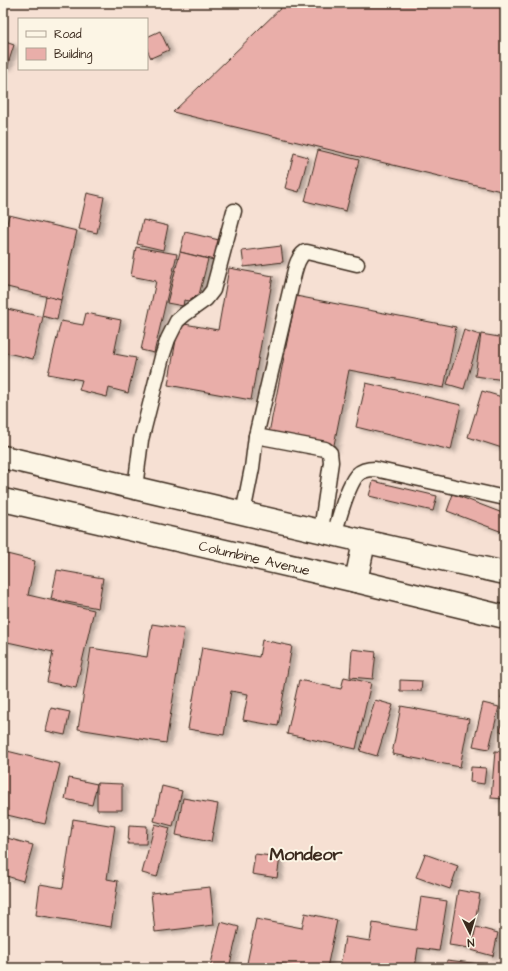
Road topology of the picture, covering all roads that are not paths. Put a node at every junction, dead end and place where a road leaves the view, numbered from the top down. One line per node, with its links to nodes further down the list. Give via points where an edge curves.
1 (234, 211): 5 (lane, via 213,290 206,299 177,321 168,339 141,440)
2 (357, 264): 3 (lane, via 307,252 302,254 294,274)
3 (256, 436): 8 (lane); 9 (lane, via 325,449 330,453)
4 (3, 457): 5 (main road)
5 (135, 488): 8 (main road)
6 (505, 498): 9 (lane, via 374,468 367,469 358,474)
7 (3, 500): 12 (main road, Columbine Avenue)
8 (243, 513): 9 (main road)
9 (328, 533): 10 (main road)
10 (364, 542): 11 (main road); 12 (main road)
11 (505, 573)
12 (356, 581): 13 (main road, Columbine Avenue)
13 (505, 617)

